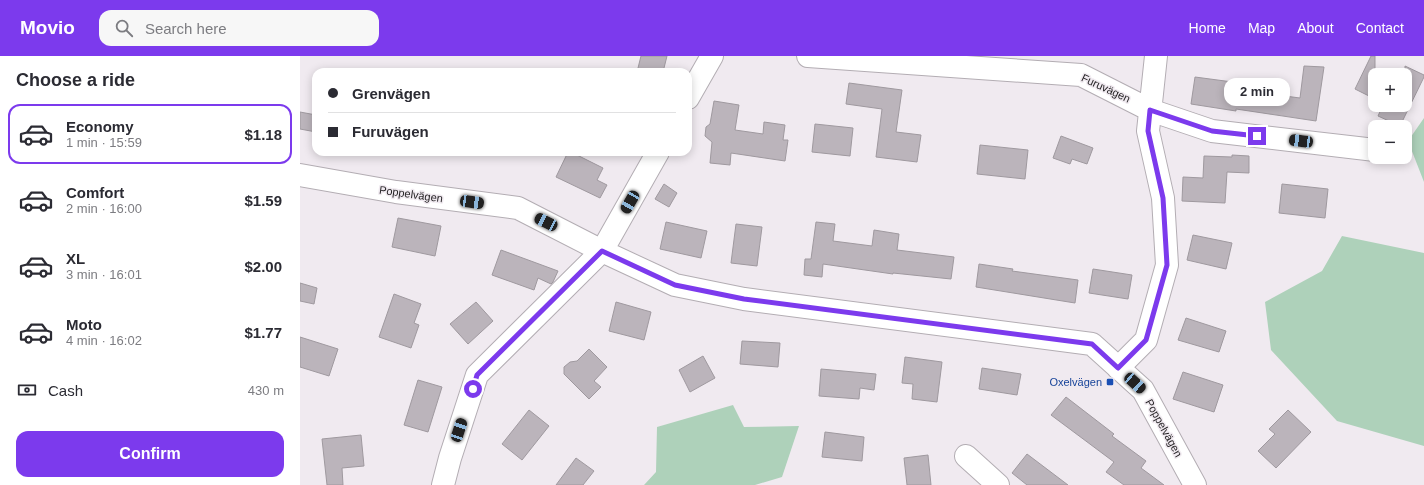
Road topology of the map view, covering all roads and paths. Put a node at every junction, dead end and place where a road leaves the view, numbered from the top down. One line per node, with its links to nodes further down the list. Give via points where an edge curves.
1 (712, 56): 4 (street)
2 (808, 56): 5 (street, Furuvägen, via 1081,75)
3 (1156, 56): 5 (street)
4 (692, 91)
5 (1150, 110): 6 (street, Furuvägen, via 1212,131); 10 (street, via 1148,131 1163,198 1167,265 1146,340)
6 (1368, 149)
7 (656, 156): 9 (street)
8 (300, 175): 9 (street, Poppelvägen, via 396,192 518,208)
9 (602, 251): 10 (street, Poppelvägen, via 675,285 744,299 1092,344); 12 (street, via 477,375)
10 (1118, 368): 14 (street, Poppelvägen, via 1143,390)
11 (966, 456): 13 (street)
12 (443, 485)
13 (998, 485)
14 (1195, 485)

